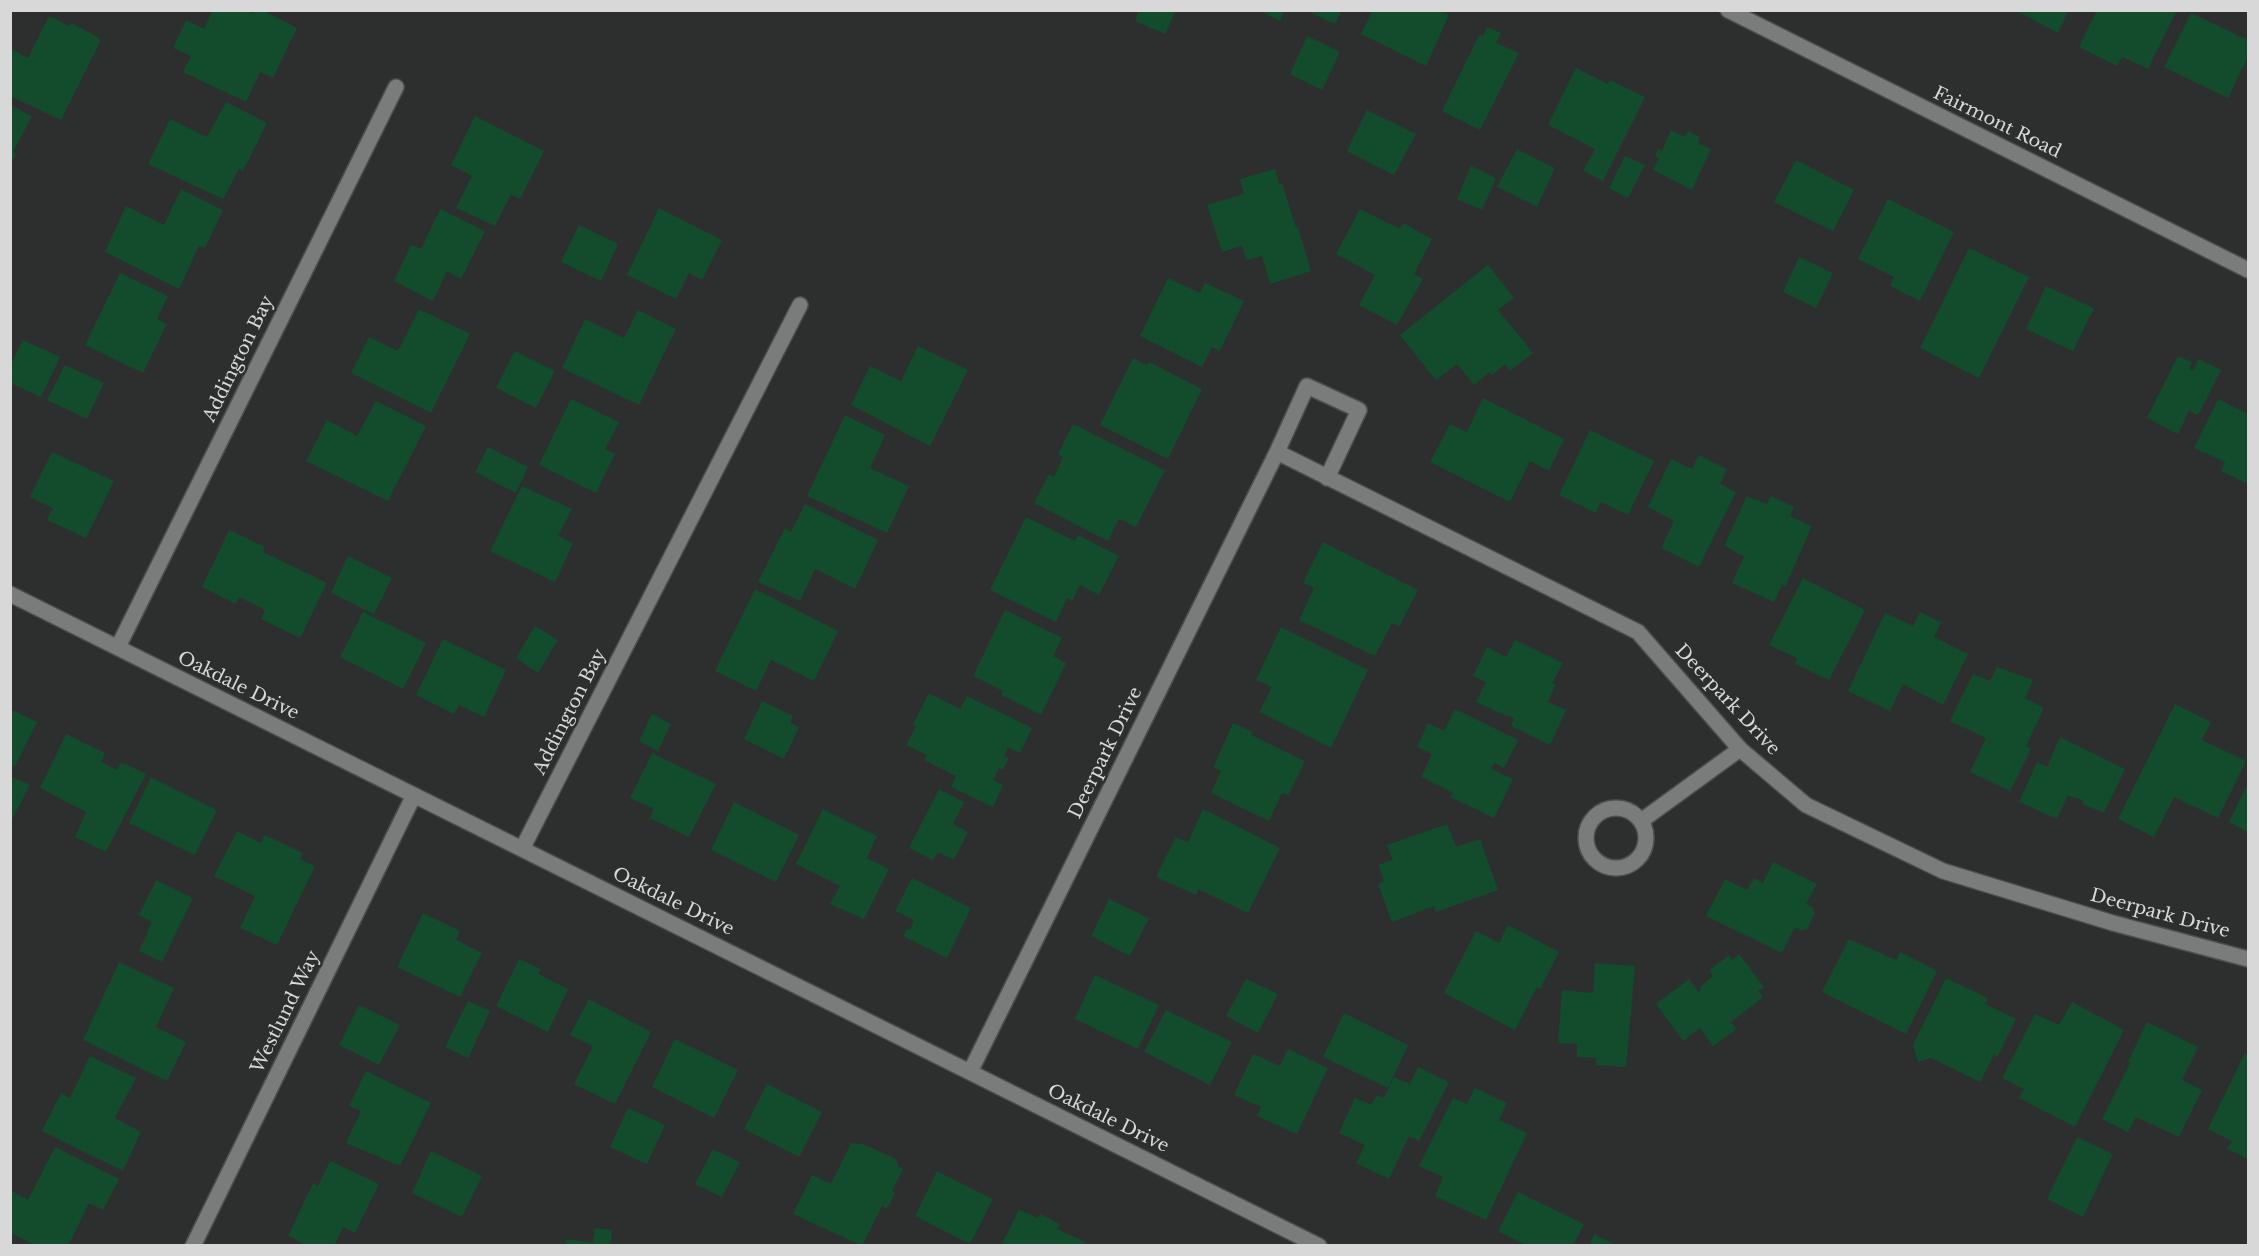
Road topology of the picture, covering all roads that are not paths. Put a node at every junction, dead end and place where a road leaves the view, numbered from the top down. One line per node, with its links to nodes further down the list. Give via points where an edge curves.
1 (1728, 10): 3 (street, Fairmont Road)
2 (396, 87): 8 (street, Addington Bay)
3 (2248, 270)
4 (800, 305): 12 (street, Addington Bay)
5 (1277, 452): 6 (street, Deerpark Drive); 6 (street, Deerpark Drive, via 1307,386 1359,410); 14 (street, Deerpark Drive)
6 (1328, 477): 9 (street, Deerpark Drive, via 1638,632)
7 (10, 594): 8 (street, Oakdale Drive)
8 (118, 647): 10 (street, Oakdale Drive)
9 (1740, 748): 11 (street); 13 (street, Deerpark Drive, via 1806,805 1943,871)
10 (414, 795): 12 (street, Oakdale Drive); 15 (street, Westlund Way)
11 (1641, 821): 11 (street, via 1629,810 1619,808 1599,813 1591,821 1586,842 1595,861 1614,869 1634,863 1646,847 1647,836)
12 (522, 849): 14 (street, Oakdale Drive)
13 (2248, 959)
14 (970, 1072): 16 (street, Oakdale Drive)
15 (192, 1245)
16 (1319, 1245)

